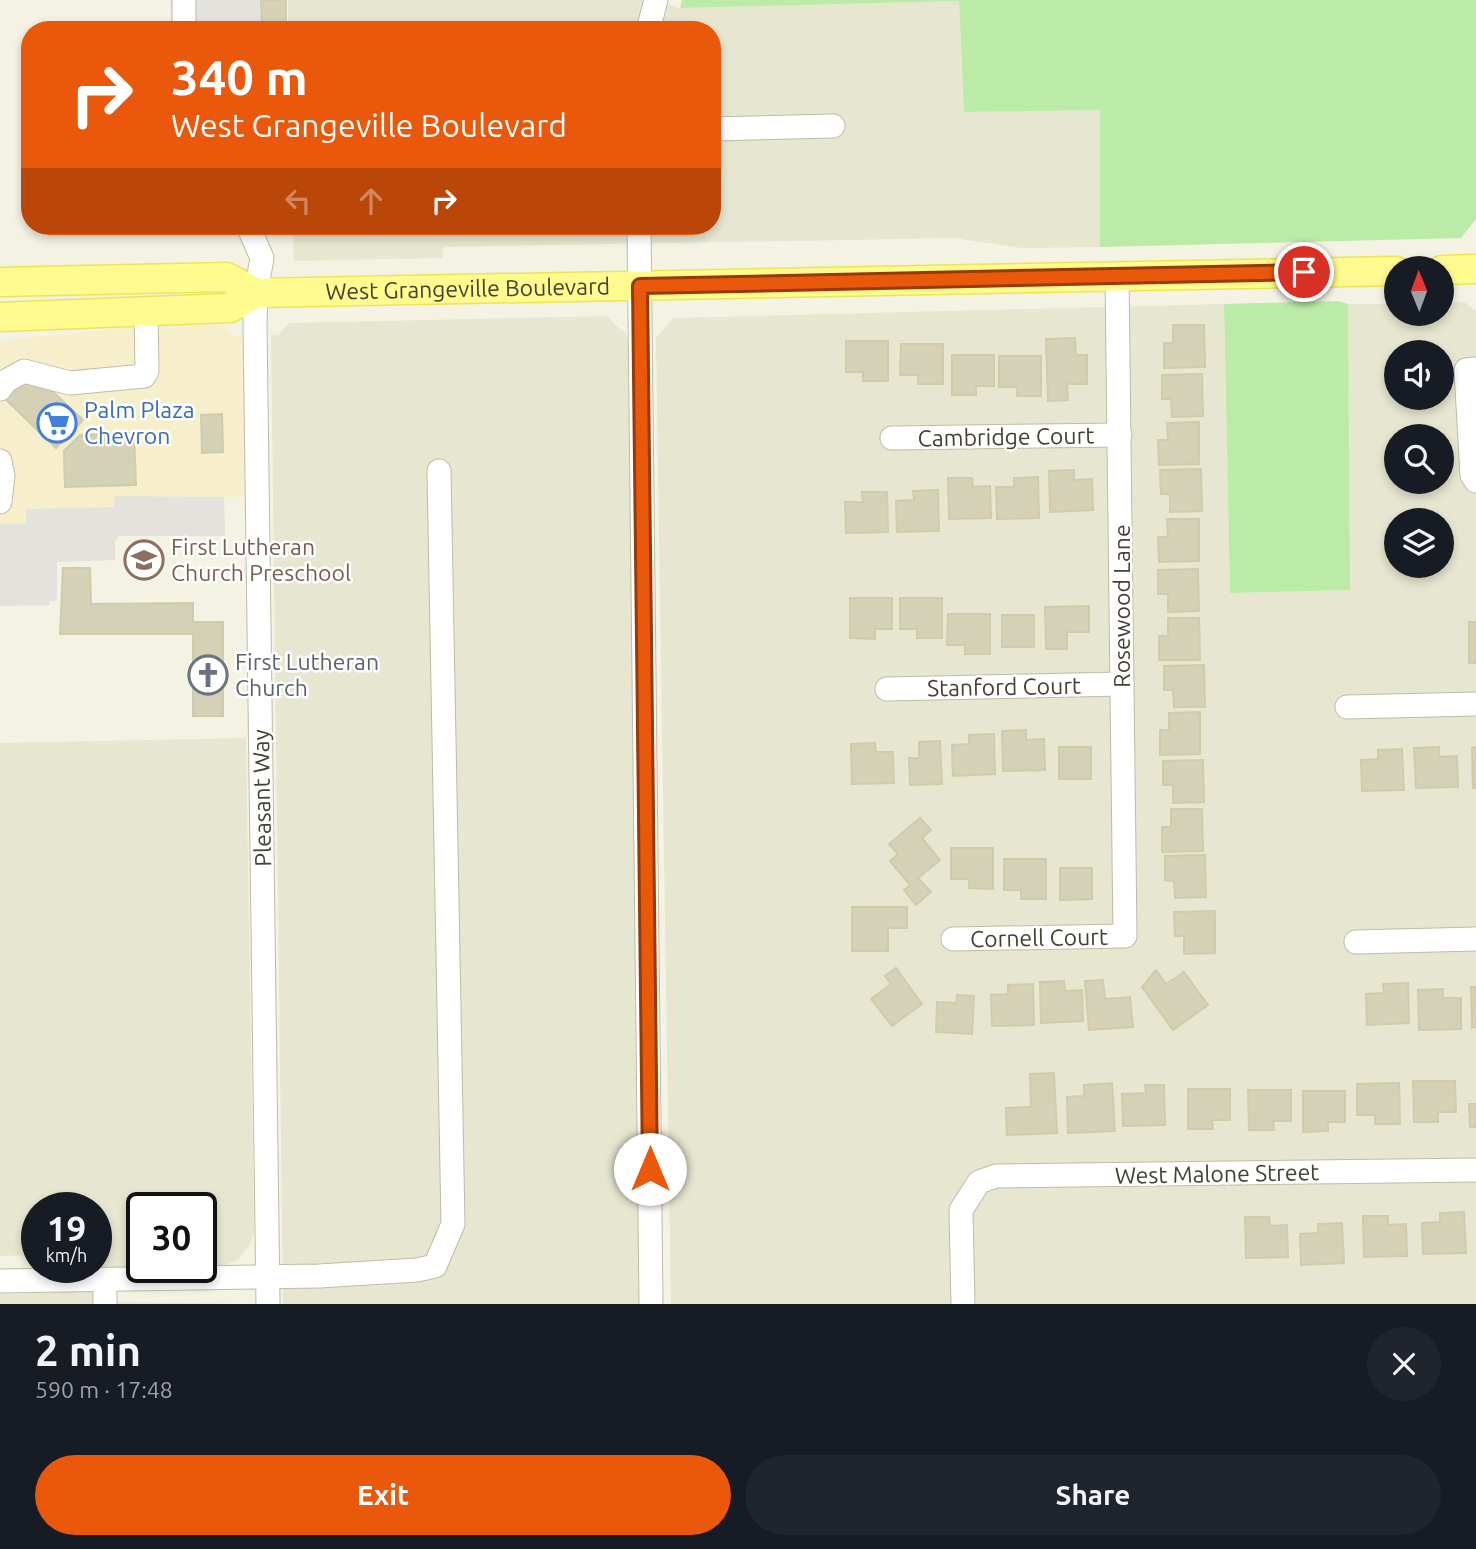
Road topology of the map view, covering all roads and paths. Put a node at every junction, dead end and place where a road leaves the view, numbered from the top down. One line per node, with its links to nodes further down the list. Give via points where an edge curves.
1 (184, 0): 3 (street)
2 (656, 0): 4 (street)
3 (184, 21)
4 (650, 21)
5 (833, 126): 6 (street)
6 (721, 129)
7 (252, 235): 15 (street, Pleasant Way, via 262,257)
8 (639, 235): 14 (street)
9 (1476, 269): 10 (main road)
10 (1454, 270)
11 (1384, 271): 12 (main road, West Grangeville Boulevard)
12 (1117, 276): 14 (main road, West Grangeville Boulevard); 20 (street, Rosewood Lane)
13 (0, 282): 15 (main road, West Grangeville Boulevard, via 227,277)
14 (640, 286): 15 (main road, West Grangeville Boulevard); 42 (street)
15 (256, 293): 16 (main road, West Grangeville Boulevard, via 230,308); 35 (street, Pleasant Way)
16 (146, 311): 17 (main road, West Grangeville Boulevard); 19 (street, via 144,376 70,383 24,371)
17 (0, 317)
18 (1476, 369): 24 (street, via 1466,370)
19 (0, 389)
20 (1120, 435): 21 (street, Cambridge Court); 26 (street, Rosewood Lane)
21 (892, 438)
22 (0, 461): 25 (street)
23 (439, 471): 35 (street, via 453,1224 435,1266)
24 (1476, 481)
25 (0, 502)
26 (1122, 684): 27 (street, Stanford Court); 30 (street, Rosewood Lane)
27 (887, 689)
28 (1476, 705): 29 (street)
29 (1348, 707)
30 (1125, 936): 31 (street, Cornell Court)
31 (953, 939)
32 (1476, 939): 33 (street)
33 (1356, 942)
34 (1476, 1170): 43 (street, West Malone Street, via 996,1176 979,1182 961,1210)
35 (268, 1277): 36 (street); 41 (street, Pleasant Way)
36 (112, 1280)
37 (0, 1281): 38 (street)
38 (21, 1281)
39 (105, 1283): 40 (street)
40 (105, 1304)
41 (268, 1304)
42 (651, 1304)
43 (962, 1304)

